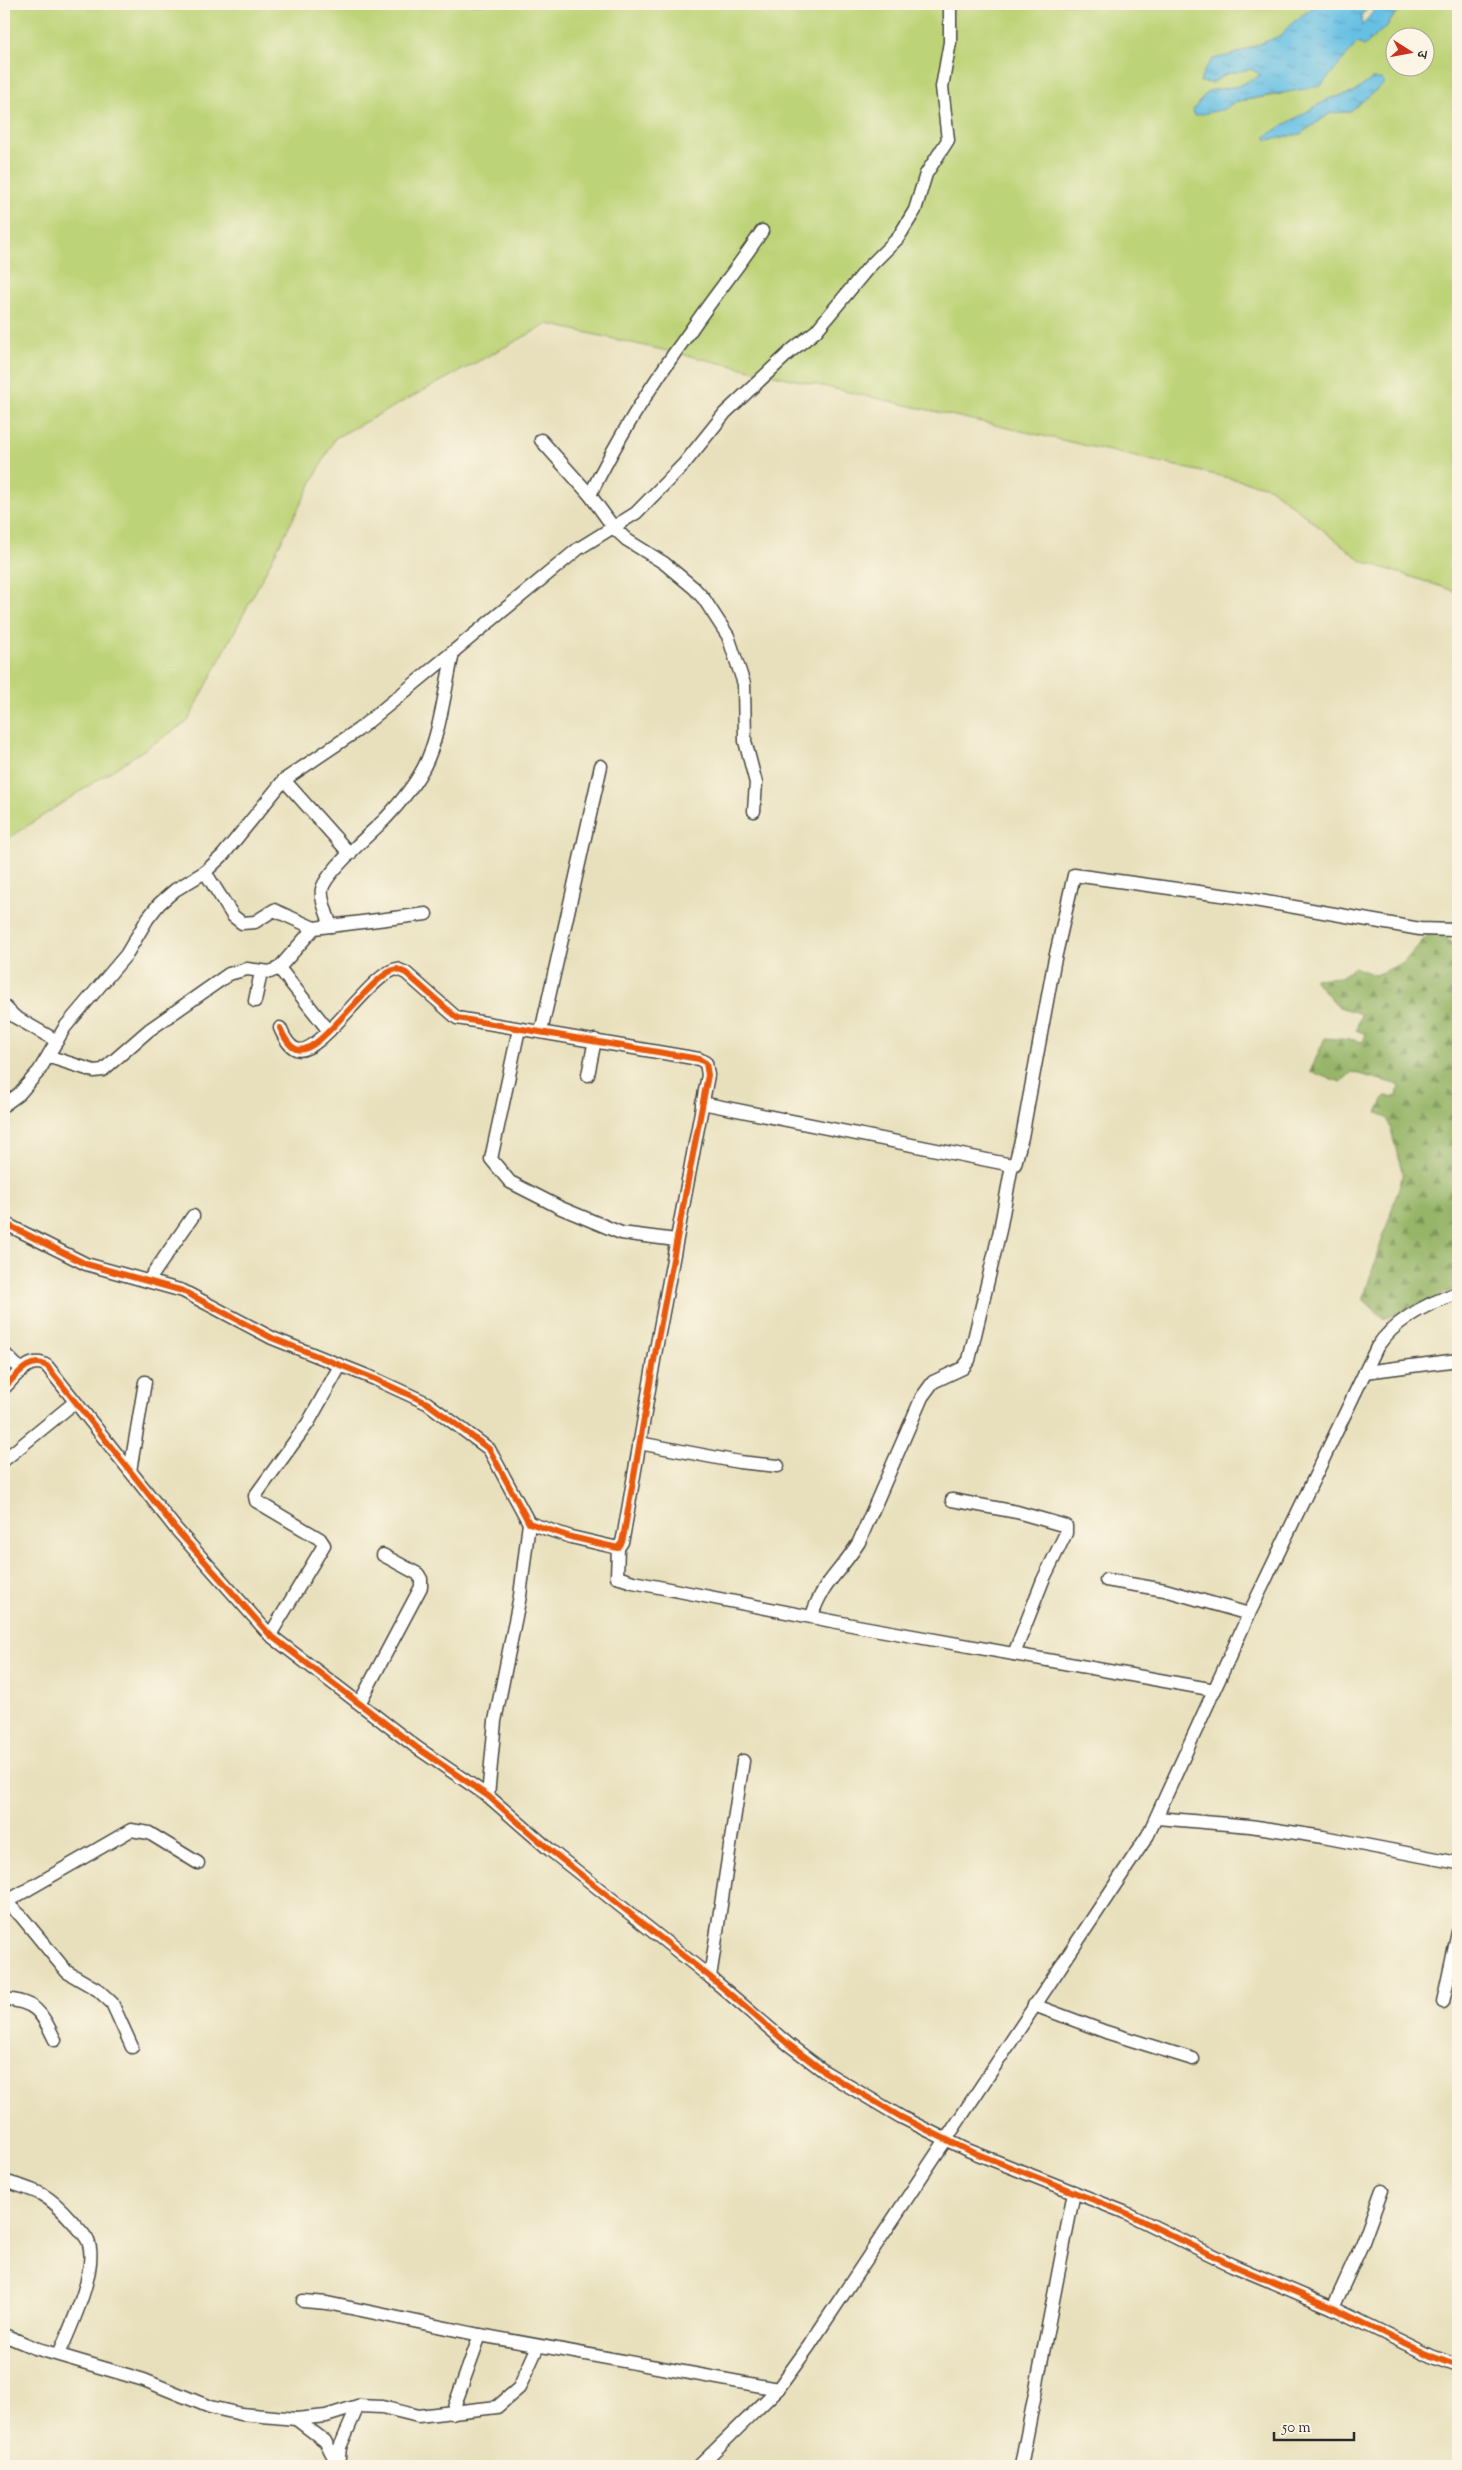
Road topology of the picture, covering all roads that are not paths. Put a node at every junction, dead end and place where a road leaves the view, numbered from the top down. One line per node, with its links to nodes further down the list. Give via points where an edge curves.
1 (950, 4): 5 (street, via 950,42 942,87 948,140 926,174 909,223 816,331 726,413 684,464 636,513)
2 (762, 231): 4 (street, via 638,408 613,448)
3 (541, 440): 4 (street)
4 (590, 495): 5 (street)
5 (614, 528): 6 (street, via 578,550); 9 (street, via 694,588 728,636 744,684 745,741 756,783)
6 (452, 653): 8 (street, via 358,730); 10 (street, via 432,745 423,768 387,817)
7 (601, 766): 23 (street)
8 (284, 780): 10 (street); 11 (street, via 223,855)
9 (754, 811)
10 (350, 854): 13 (street, via 327,880 322,891)
11 (205, 872): 14 (street, via 233,916 242,922 255,922 274,910); 25 (street, via 159,904 126,955 72,1018)
12 (426, 914): 13 (street)
13 (330, 926): 14 (street)
14 (314, 928): 16 (street)
15 (1455, 930): 30 (street, via 1420,929 1243,898 1074,874 1022,1138)
16 (279, 968): 17 (street); 22 (street)
17 (261, 972): 18 (street); 26 (street, via 238,970 219,980 149,1030 103,1070 94,1072)
18 (255, 1001)
19 (4, 1006): 25 (street, via 15,1017)
20 (280, 1028): 22 (street, via 292,1047 300,1050)
21 (519, 1029): 22 (street, via 457,1018 406,973 397,969 380,978); 23 (street); 33 (street, via 491,1159 510,1182 561,1208 621,1232)
22 (329, 1031)
23 (541, 1032): 24 (street)
24 (594, 1040): 27 (street); 28 (street, via 700,1059 706,1063 708,1074)
25 (57, 1041): 26 (street)
26 (50, 1057): 29 (street, via 19,1094)
27 (588, 1075)
28 (702, 1103): 30 (street); 33 (street)
29 (4, 1105)
30 (1012, 1165): 54 (street, via 969,1360 964,1368 933,1382 922,1398 860,1542 847,1563 823,1588)
31 (193, 1216): 34 (street)
32 (4, 1223): 34 (street, via 86,1264)
33 (676, 1240): 44 (street)
34 (149, 1280): 38 (street, via 202,1299 272,1338)
35 (1458, 1293): 40 (street, via 1396,1325 1386,1334)
36 (4, 1352): 39 (street)
37 (1458, 1360): 40 (street)
38 (340, 1366): 49 (street, via 427,1403 489,1449); 55 (street, via 308,1423 255,1496 256,1501 320,1539 324,1545)
39 (22, 1371): 42 (street); 43 (street, via 32,1363 41,1362)
40 (1365, 1372): 53 (street)
41 (145, 1382): 47 (street)
42 (4, 1388)
43 (75, 1402): 45 (street); 47 (street)
44 (639, 1443): 46 (street); 50 (street, via 624,1533)
45 (4, 1460)
46 (778, 1466)
47 (130, 1471): 55 (street, via 176,1530)
48 (952, 1500): 56 (street, via 1017,1512 1066,1526 1066,1533 1040,1586)
49 (529, 1523): 50 (street); 60 (street, via 522,1584 495,1721)
50 (618, 1548): 54 (street, via 616,1570 620,1578)
51 (383, 1555): 58 (street, via 418,1574 422,1582)
52 (1106, 1580): 53 (street, via 1165,1590)
53 (1249, 1614): 57 (street)
54 (812, 1616): 56 (street)
55 (270, 1635): 58 (street)
56 (1014, 1654): 57 (street)
57 (1215, 1690): 61 (street)
58 (360, 1702): 60 (street, via 430,1757)
59 (743, 1761): 66 (street)
60 (488, 1796): 66 (street)
61 (1158, 1818): 63 (street, via 1323,1836); 69 (street)
62 (198, 1863): 64 (street, via 149,1833 131,1830)
63 (1458, 1864)
64 (5, 1902): 71 (street, via 21,1916 67,1972 98,1990 112,2003)
65 (1458, 1932): 68 (street)
66 (710, 1978): 73 (street, via 825,2072)
67 (4, 1999): 70 (street, via 35,2007)
68 (1443, 2002)
69 (1034, 2005): 72 (street); 73 (street)
70 (54, 2040)
71 (132, 2047)
72 (1193, 2059)
73 (947, 2140): 76 (street); 84 (street)
74 (4, 2181): 82 (street, via 51,2199 88,2242 90,2254 84,2290)
75 (1382, 2190): 78 (street)
76 (1074, 2192): 78 (street); 90 (street)
77 (303, 2301): 80 (street, via 327,2303)
78 (1333, 2308): 83 (street)
79 (4, 2335): 82 (street)
80 (480, 2335): 81 (street); 86 (street)
81 (538, 2346): 84 (street); 86 (street, via 519,2388 509,2399 487,2410)
82 (59, 2354): 87 (street, via 144,2380 217,2409 257,2417)
83 (1458, 2366)
84 (778, 2389): 89 (street)
85 (358, 2406): 86 (street, via 382,2407 418,2416); 87 (street, via 326,2416); 88 (street, via 340,2447)
86 (452, 2413)
87 (296, 2419): 88 (street, via 325,2441)
88 (338, 2465)
89 (699, 2466)
90 (1021, 2466)

